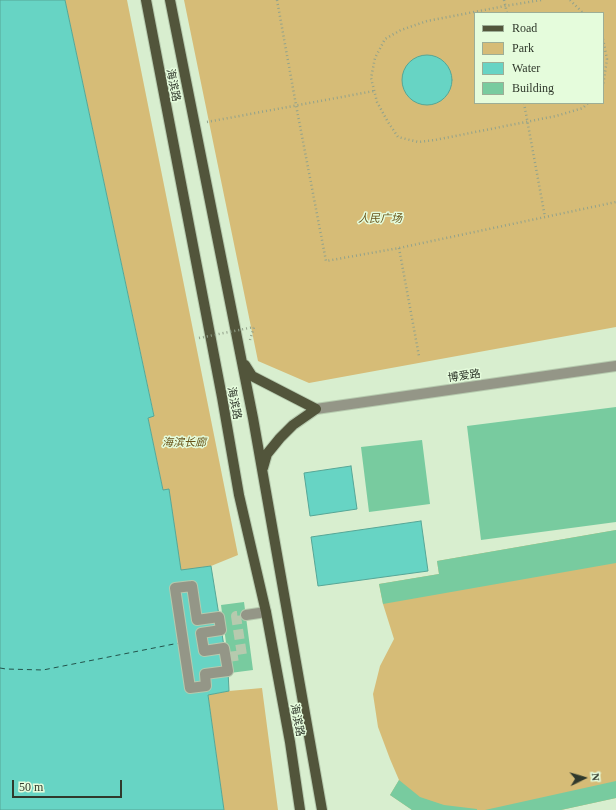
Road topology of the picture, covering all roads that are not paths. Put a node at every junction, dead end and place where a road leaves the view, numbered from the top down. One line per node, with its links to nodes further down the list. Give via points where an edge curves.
1 (146, 0): 7 (main road, 海滨路, via 239,496)
2 (170, 0): 3 (main road, 海滨路)
3 (241, 360): 5 (main road, via 252,376); 6 (main road, 海滨路)
4 (616, 366): 5 (street, 博爱路)
5 (316, 409): 6 (main road, via 293,425 267,454)
6 (262, 472): 11 (main road, 海滨路)
7 (266, 612): 8 (street); 10 (main road, 海滨路)
8 (246, 614)
9 (227, 657): 9 (street, via 224,648 204,651 202,633 221,630 219,617 197,620 192,586 175,588 190,688 206,686 205,674 228,670)
10 (300, 810)
11 (322, 810)

